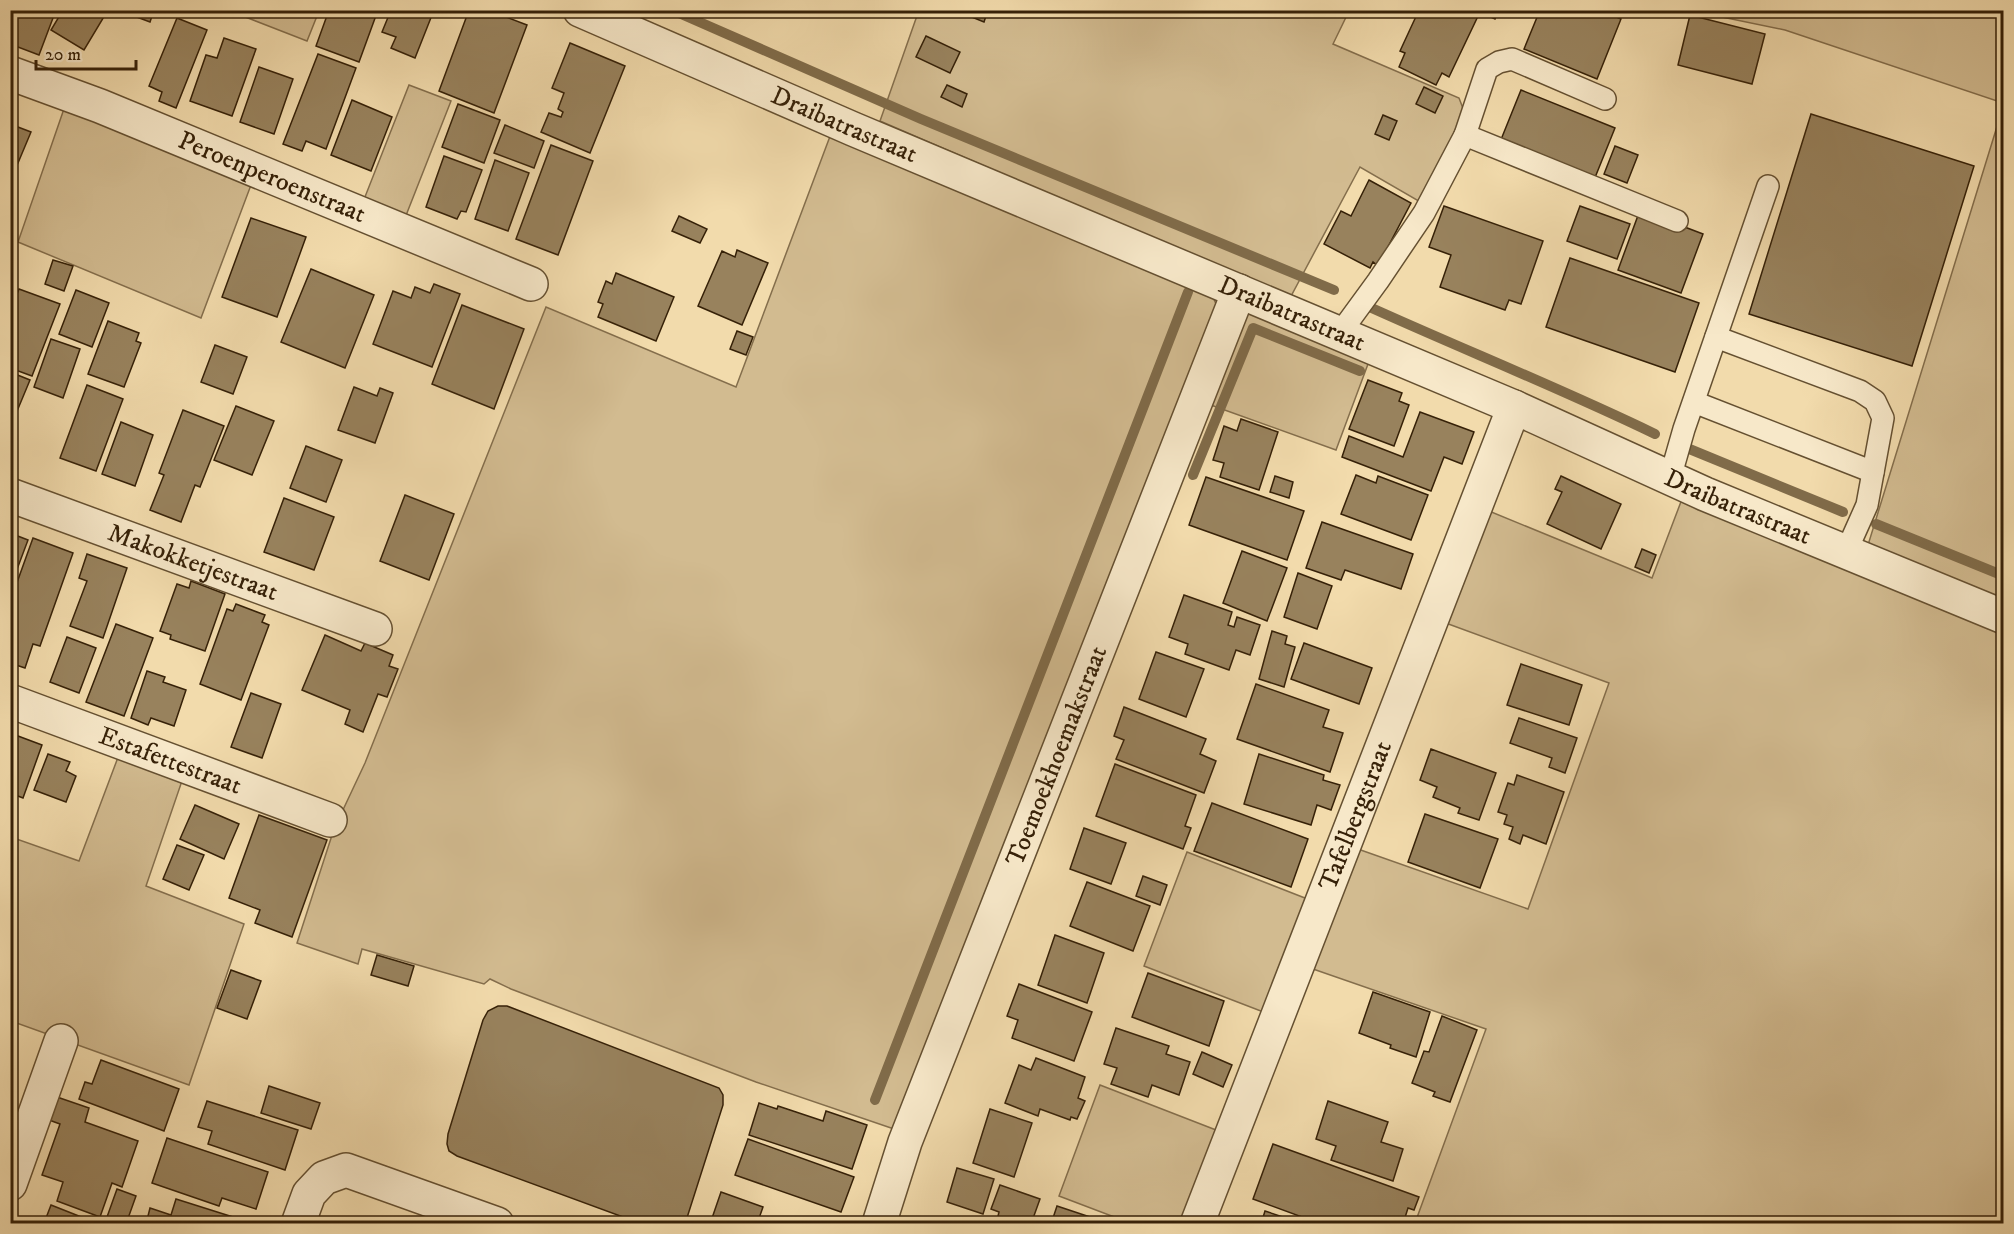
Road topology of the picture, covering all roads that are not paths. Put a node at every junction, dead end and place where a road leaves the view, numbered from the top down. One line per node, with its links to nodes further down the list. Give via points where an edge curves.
1 (580, 10): 8 (street, Draibatrastraat, via 842,125)
2 (10, 74): 7 (street, Peroenperoenstraat, via 100,106)
3 (1605, 99): 4 (lane, via 1512,59 1499,62 1487,69)
4 (1464, 135): 6 (lane); 9 (lane, via 1424,213)
5 (1768, 186): 10 (lane)
6 (1677, 221)
7 (531, 285)
8 (1239, 291): 9 (street, Draibatrastraat); 25 (street, Toemoekhoemakstraat, via 905,1142)
9 (1340, 333): 12 (street, Draibatrastraat)
10 (1716, 337): 11 (lane); 13 (lane, via 1875,400 1883,418)
11 (1694, 402): 13 (lane); 14 (lane)
12 (1514, 407): 14 (street, Draibatrastraat); 26 (street, Tafelbergstraat)
13 (1873, 472): 16 (lane, via 1867,505)
14 (1670, 478): 16 (street, Draibatrastraat)
15 (10, 495): 18 (street, Makokketjestraat)
16 (1846, 552): 17 (street, Draibatrastraat)
17 (2004, 617)
18 (375, 629)
19 (10, 701): 20 (street, Estafettestraat)
20 (330, 820)
21 (61, 1041): 22 (street)
22 (11, 1181)
23 (298, 1224): 24 (street, via 309,1194 324,1179 346,1170)
24 (497, 1224)
25 (879, 1224)
26 (1197, 1224)

